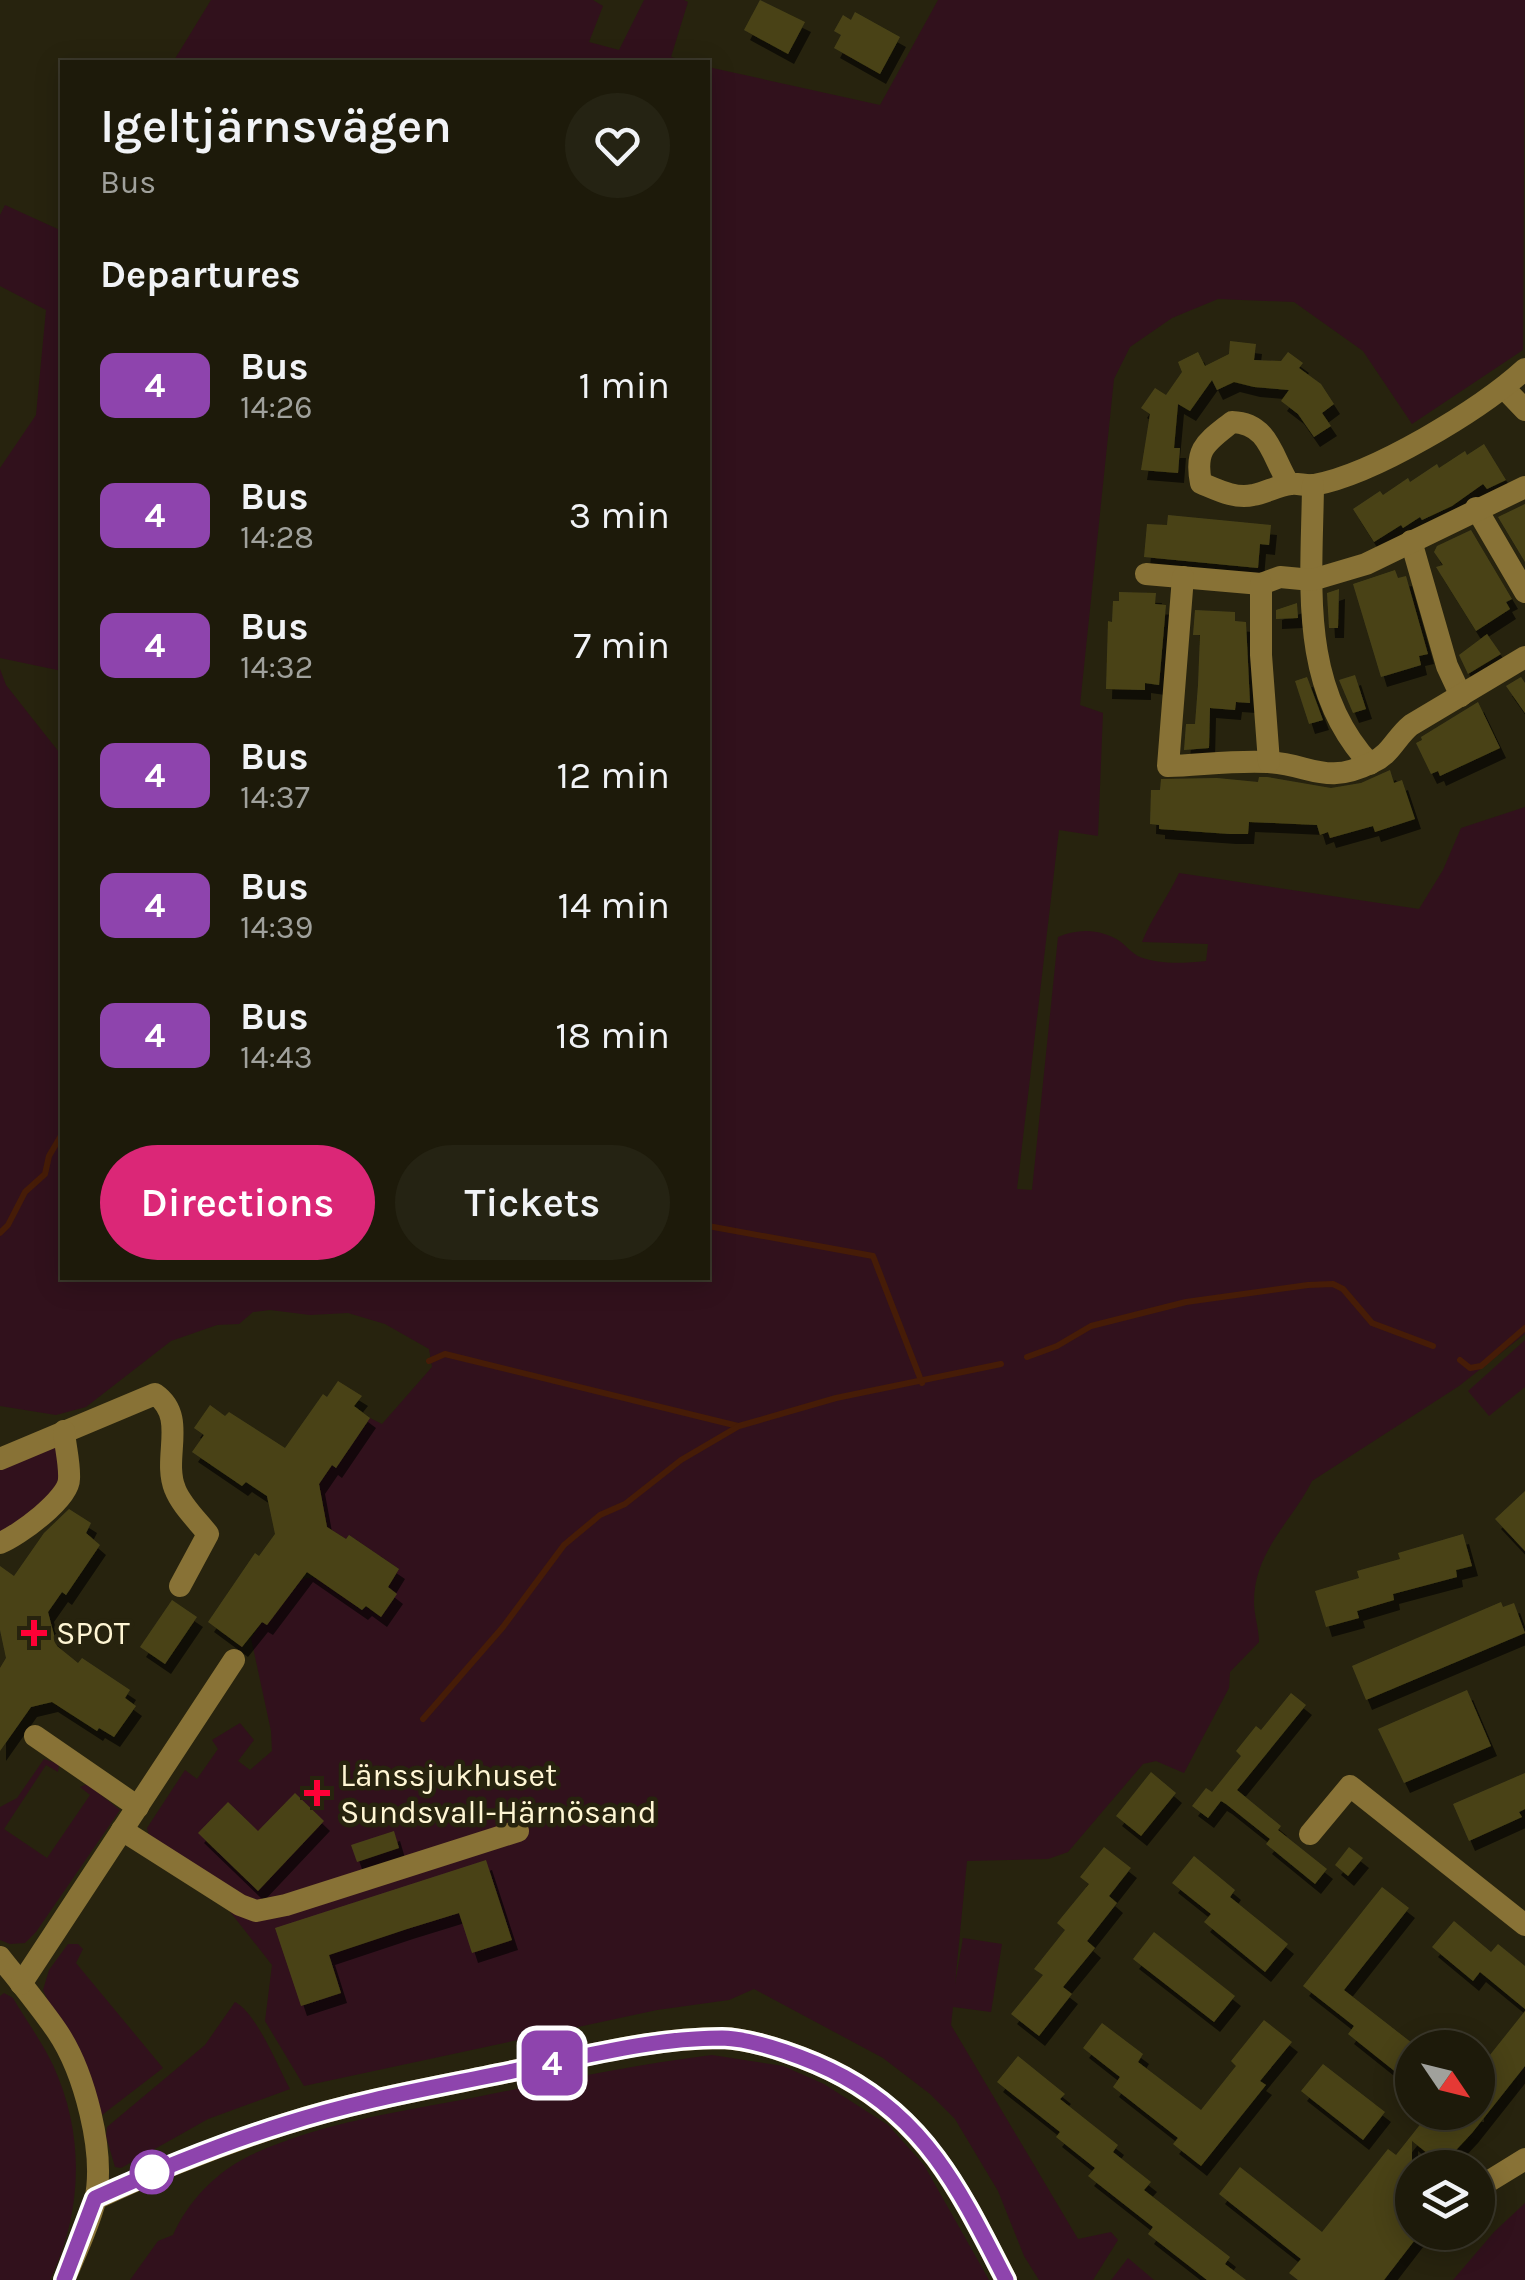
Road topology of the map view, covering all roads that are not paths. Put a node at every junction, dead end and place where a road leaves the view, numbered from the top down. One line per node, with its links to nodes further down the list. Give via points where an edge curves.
1 (1525, 369): 2 (street)
2 (1504, 388): 3 (street); 9 (street, via 1361,469 1301,484)
3 (1525, 410)
4 (1525, 487): 5 (street)
5 (1476, 508): 6 (street); 11 (street)
6 (1411, 542): 9 (street); 13 (street)
7 (1146, 574): 8 (street)
8 (1183, 577): 10 (street); 14 (street, via 1168,766)
9 (1312, 580): 10 (street, via 1280,577); 15 (street, via 1312,624 1327,698)
10 (1260, 584): 14 (street)
11 (1525, 592)
12 (1525, 657): 13 (street)
13 (1461, 696): 15 (street, via 1411,725)
14 (1268, 762): 15 (street, via 1316,774)
15 (1370, 764)
16 (64, 1431): 17 (street); 18 (street, via 67,1491); 19 (street, via 154,1394 166,1402 174,1489 208,1534)
17 (0, 1458)
18 (0, 1543)
19 (180, 1586)
20 (234, 1660): 22 (street)
21 (35, 1736): 22 (street)
22 (138, 1807): 23 (street)
23 (122, 1830): 24 (street, via 256,1911); 28 (street)
24 (518, 1831)
25 (1310, 1834): 26 (street, via 1350,1786)
26 (1525, 1925)
27 (0, 1958): 28 (street)
28 (21, 1984): 31 (street, via 74,2064 94,2131)
29 (1525, 2159): 30 (street)
30 (1495, 2178)
31 (95, 2198): 32 (street); 33 (street, via 184,2158 365,2102 644,2044 726,2038 788,2053 844,2077 896,2113 935,2153)
32 (64, 2280)
33 (1006, 2280)

